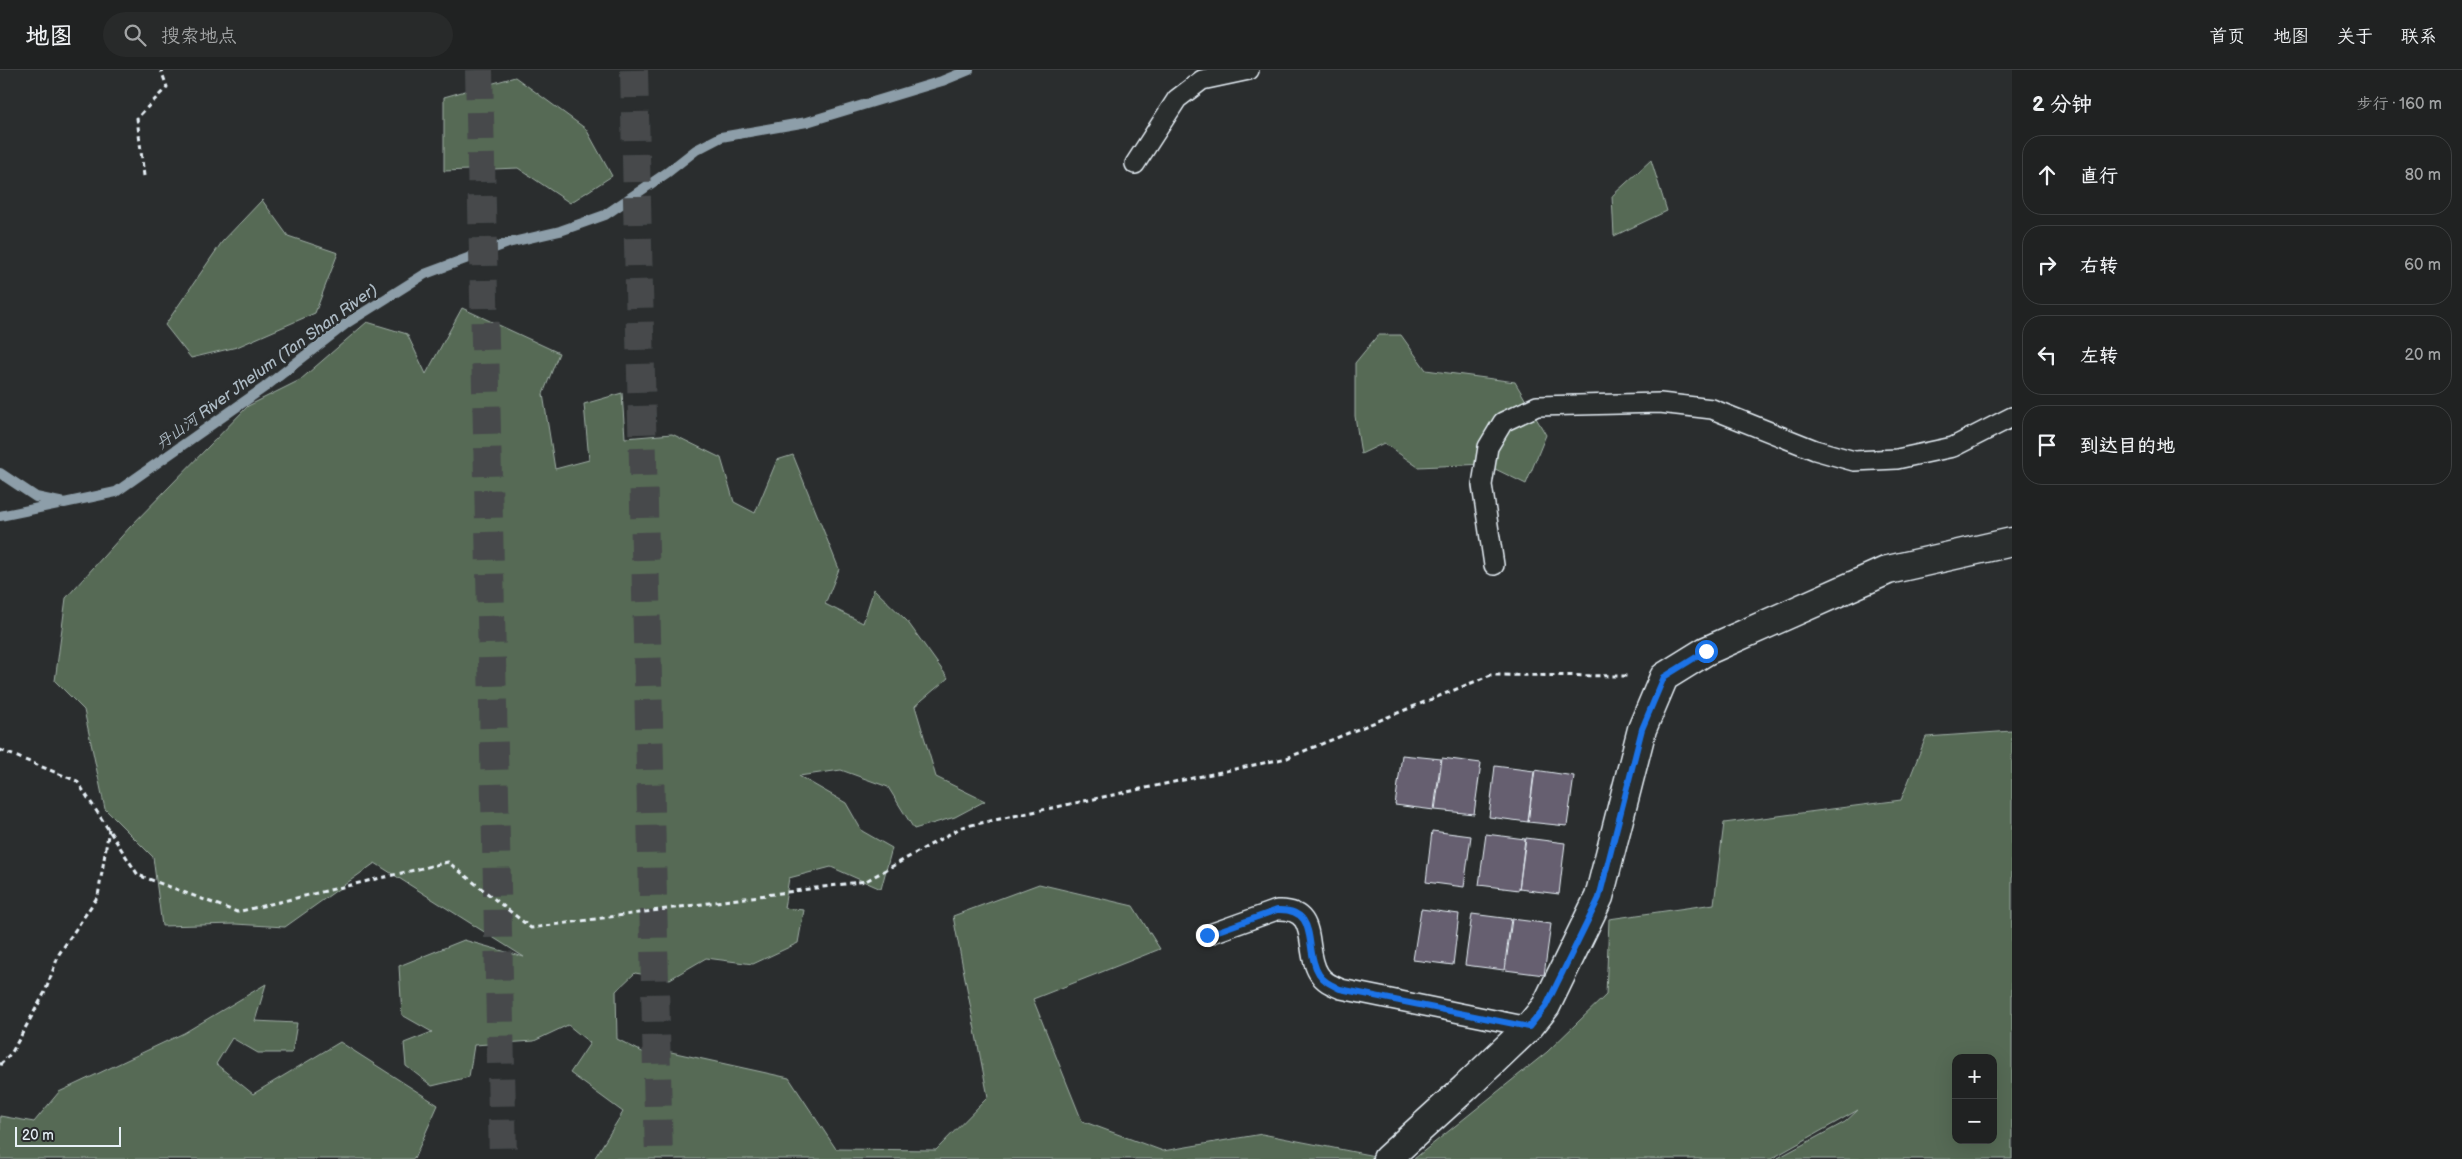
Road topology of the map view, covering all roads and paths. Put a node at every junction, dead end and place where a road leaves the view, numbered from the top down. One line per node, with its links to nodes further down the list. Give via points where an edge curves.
1 (161, 70): 4 (path, via 167,87 137,118)
2 (1250, 70): 3 (lane, via 1202,80 1177,99)
3 (1135, 164)
4 (144, 176)
5 (2012, 417): 7 (lane, via 1953,446 1897,458 1854,461 1815,450 1712,409 1660,403 1537,406 1503,422 1488,447 1482,486)
6 (2012, 542): 8 (street, via 1888,570 1706,651)
7 (1494, 566)
8 (1664, 677): 10 (path, via 1491,675 1287,758 962,827 866,881 531,928 448,862 237,912 138,874); 12 (street, via 1642,729 1599,898 1546,1006)
9 (0, 750): 10 (path, via 77,781)
10 (108, 829): 13 (path, via 98,896 59,954 45,992 12,1052)
11 (1207, 935): 12 (lane, via 1277,910 1289,910 1303,919 1308,927 1317,972 1340,989)
12 (1529, 1027): 14 (street)
13 (0, 1065)
14 (1387, 1159)

